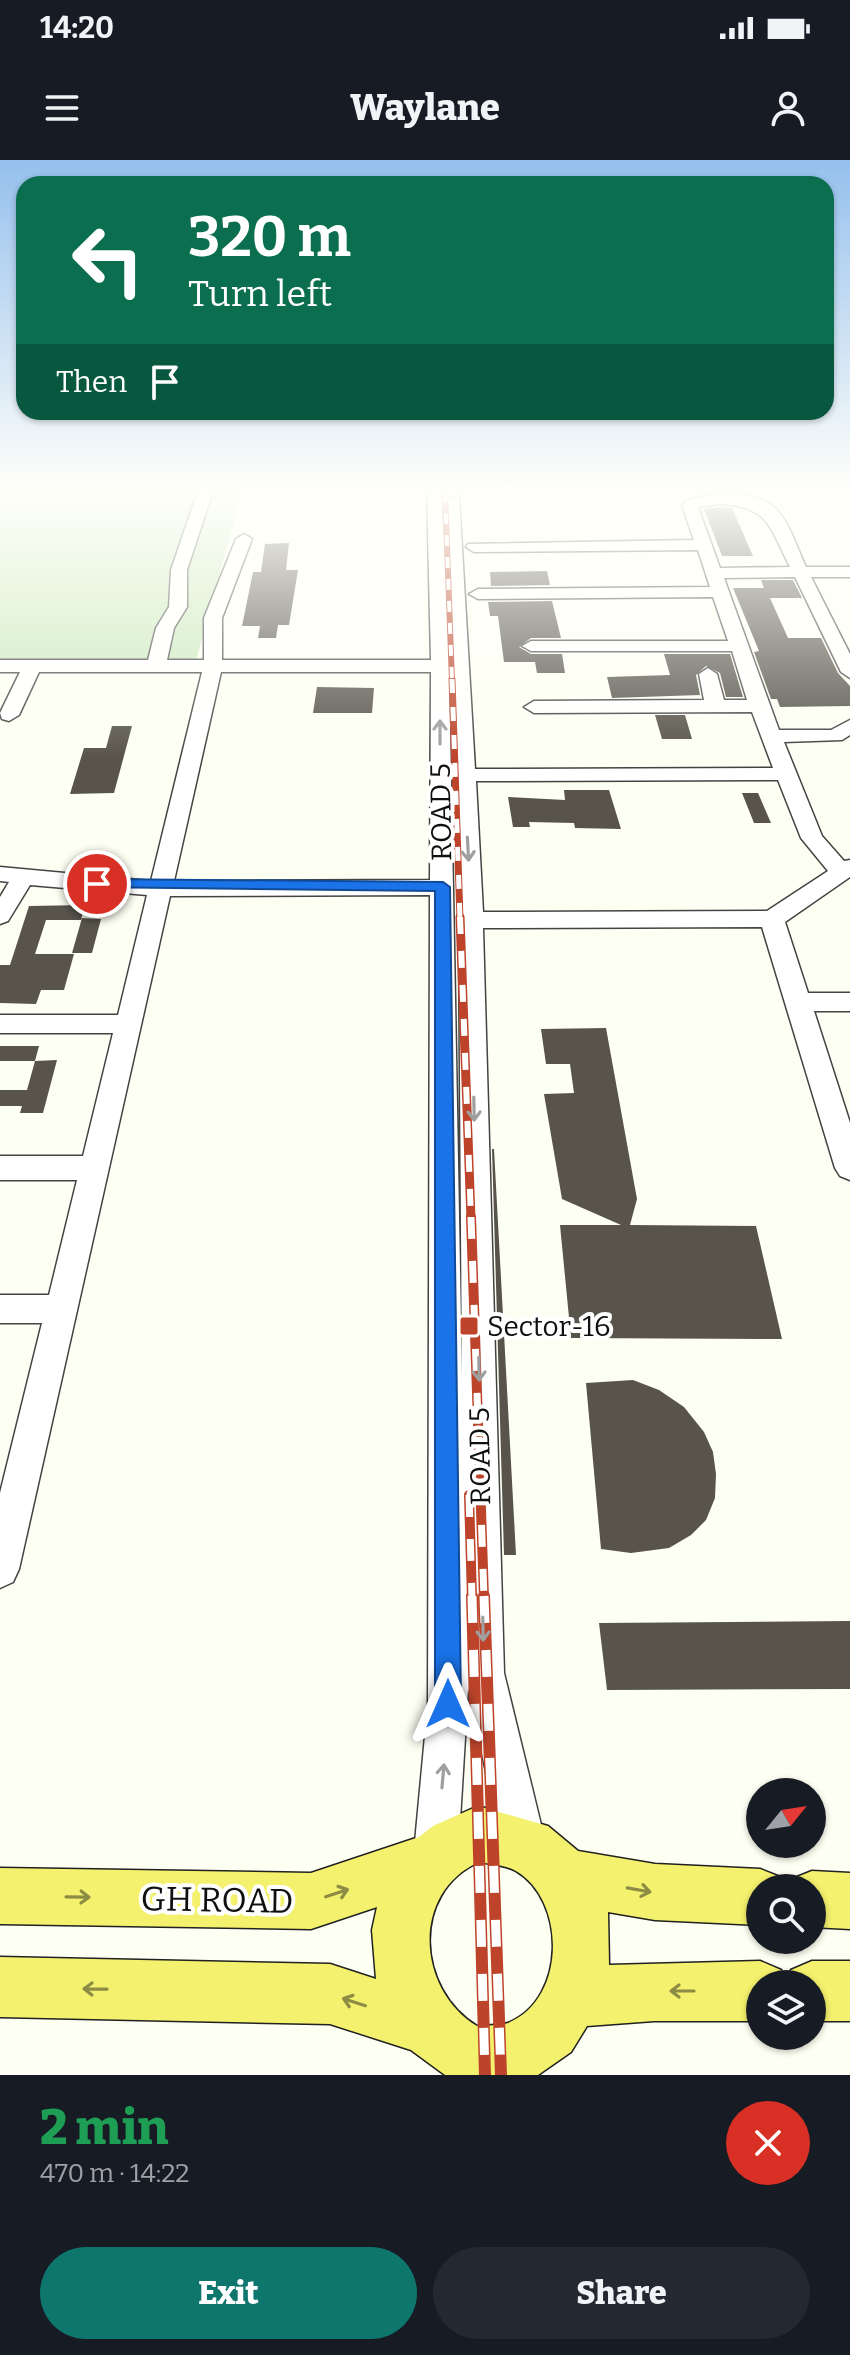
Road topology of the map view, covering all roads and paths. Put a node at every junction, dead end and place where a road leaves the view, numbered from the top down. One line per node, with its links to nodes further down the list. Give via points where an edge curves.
1 (175, 580): 13 (street, via 178,607 165,628)
2 (228, 580): 14 (street, via 213,618)
3 (442, 580): 15 (street, ROAD 5)
4 (452, 580): 15 (street, ROAD 5)
5 (716, 580): 7 (street)
6 (804, 580): 16 (street)
7 (719, 592): 8 (street); 10 (street)
8 (478, 594)
9 (531, 646): 10 (street)
10 (739, 646): 19 (street)
11 (0, 666): 12 (street)
12 (32, 666): 13 (street); 21 (street)
13 (156, 666): 14 (street)
14 (213, 666): 15 (street); 28 (street)
15 (450, 666): 25 (street, ROAD 5); 29 (street, ROAD 5, one-way to 15)
16 (850, 672)
17 (708, 674): 18 (street)
18 (715, 704): 19 (street); 20 (street)
19 (759, 706): 23 (street)
20 (534, 707)
21 (9, 715)
22 (845, 735): 23 (street)
23 (771, 736): 24 (street)
24 (786, 774): 25 (street); 26 (street, via 812,838)
25 (465, 775): 32 (street, ROAD 5, one-way to 32)
26 (847, 875): 31 (street)
27 (12, 876): 28 (street); 30 (street)
28 (161, 887): 29 (street); 36 (street)
29 (443, 887): 44 (street, ROAD 5, one-way to 29, via 448,1704)
30 (0, 916)
31 (772, 919): 32 (street); 33 (street)
32 (471, 920): 45 (street, ROAD 5, one-way to 45, via 484,1673)
33 (798, 1002): 34 (street); 37 (street)
34 (850, 1002)
35 (0, 1024): 36 (street)
36 (129, 1024): 39 (street)
37 (849, 1162)
38 (0, 1168): 39 (street)
39 (95, 1168): 41 (street)
40 (0, 1309): 41 (street)
41 (62, 1309): 42 (street)
42 (8, 1500): 43 (street)
43 (0, 1569)
44 (432, 1858): 45 (main road, via 456,1840 501,1834); 46 (main road, GH ROAD, one-way to 44, via 311,1901); 55 (main road, via 404,1912 401,1959 410,1994)
45 (542, 1859): 47 (main road, one-way to 47, via 655,1892); 54 (main road, via 576,1903 584,1966)
46 (0, 1896)
47 (746, 1896)
48 (826, 1900): 49 (main road)
49 (850, 1901)
50 (0, 1987): 55 (main road, one-way to 50, via 330,1994)
51 (746, 1991): 54 (main road, one-way to 54)
52 (826, 1991): 53 (main road)
53 (850, 1991)
54 (577, 1997): 56 (main road, via 563,2024)
55 (449, 2051): 56 (main road)
56 (516, 2067)

